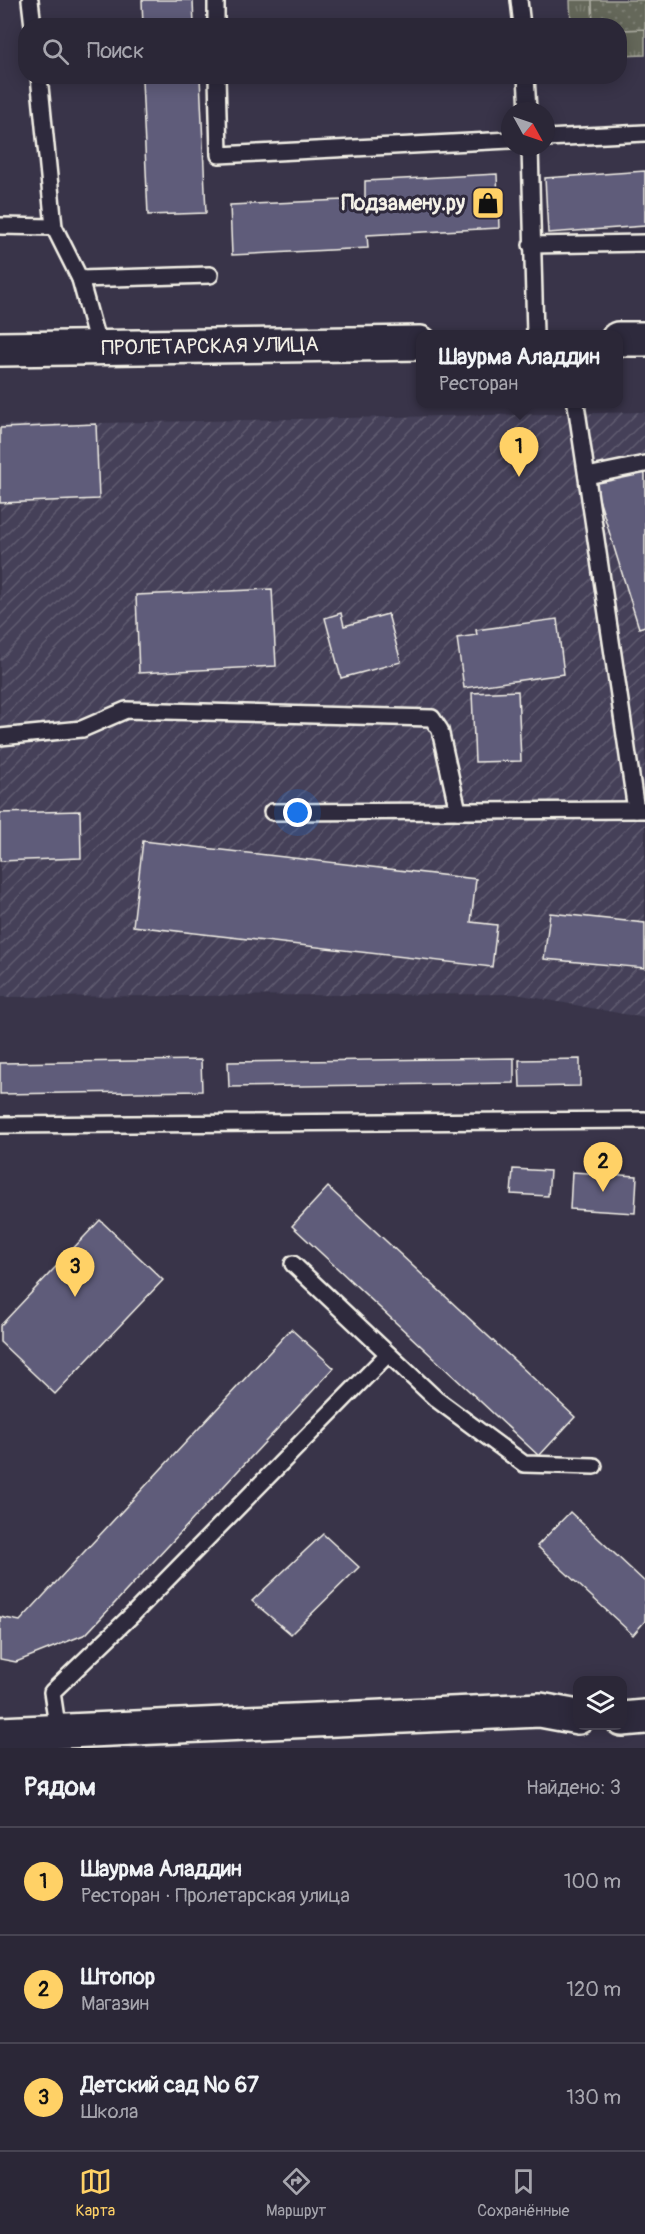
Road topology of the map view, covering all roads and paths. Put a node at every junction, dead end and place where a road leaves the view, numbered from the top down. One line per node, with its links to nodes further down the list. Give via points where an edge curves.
1 (30, 0): 4 (lane)
2 (216, 0): 5 (lane)
3 (519, 0): 6 (lane)
4 (32, 18)
5 (216, 18)
6 (521, 18)
7 (40, 84): 16 (lane)
8 (217, 84): 13 (lane, via 219,155)
9 (526, 84): 10 (lane)
10 (527, 102)
11 (645, 133): 12 (lane)
12 (555, 138)
13 (501, 140)
14 (530, 156): 18 (lane)
15 (0, 226): 16 (lane)
16 (54, 228): 20 (lane)
17 (645, 243): 18 (lane)
18 (531, 245): 21 (lane)
19 (210, 274): 20 (lane)
20 (80, 279): 25 (lane)
21 (535, 330)
22 (623, 339): 23 (street)
23 (645, 339)
24 (416, 343): 25 (street, ПРОЛЕТАРСКАЯ УЛИЦА)
25 (99, 348): 26 (street, ПРОЛЕТАРСКАЯ УЛИЦА)
26 (0, 349)
27 (577, 408): 29 (lane)
28 (645, 464): 29 (lane)
29 (587, 476): 31 (lane)
30 (0, 737): 32 (lane, via 82,729 126,710 432,718 440,730)
31 (640, 810): 32 (lane)
32 (458, 811): 33 (lane)
33 (272, 812)
34 (645, 1120): 35 (lane)
35 (0, 1125)
36 (292, 1264): 37 (lane)
37 (388, 1354): 38 (lane, via 436,1399 524,1464); 42 (lane, via 52,1692)
38 (594, 1466)
39 (573, 1716): 42 (street, via 540,1710)
40 (645, 1717): 41 (street)
41 (627, 1719)
42 (58, 1732): 43 (street)
43 (0, 1734)

